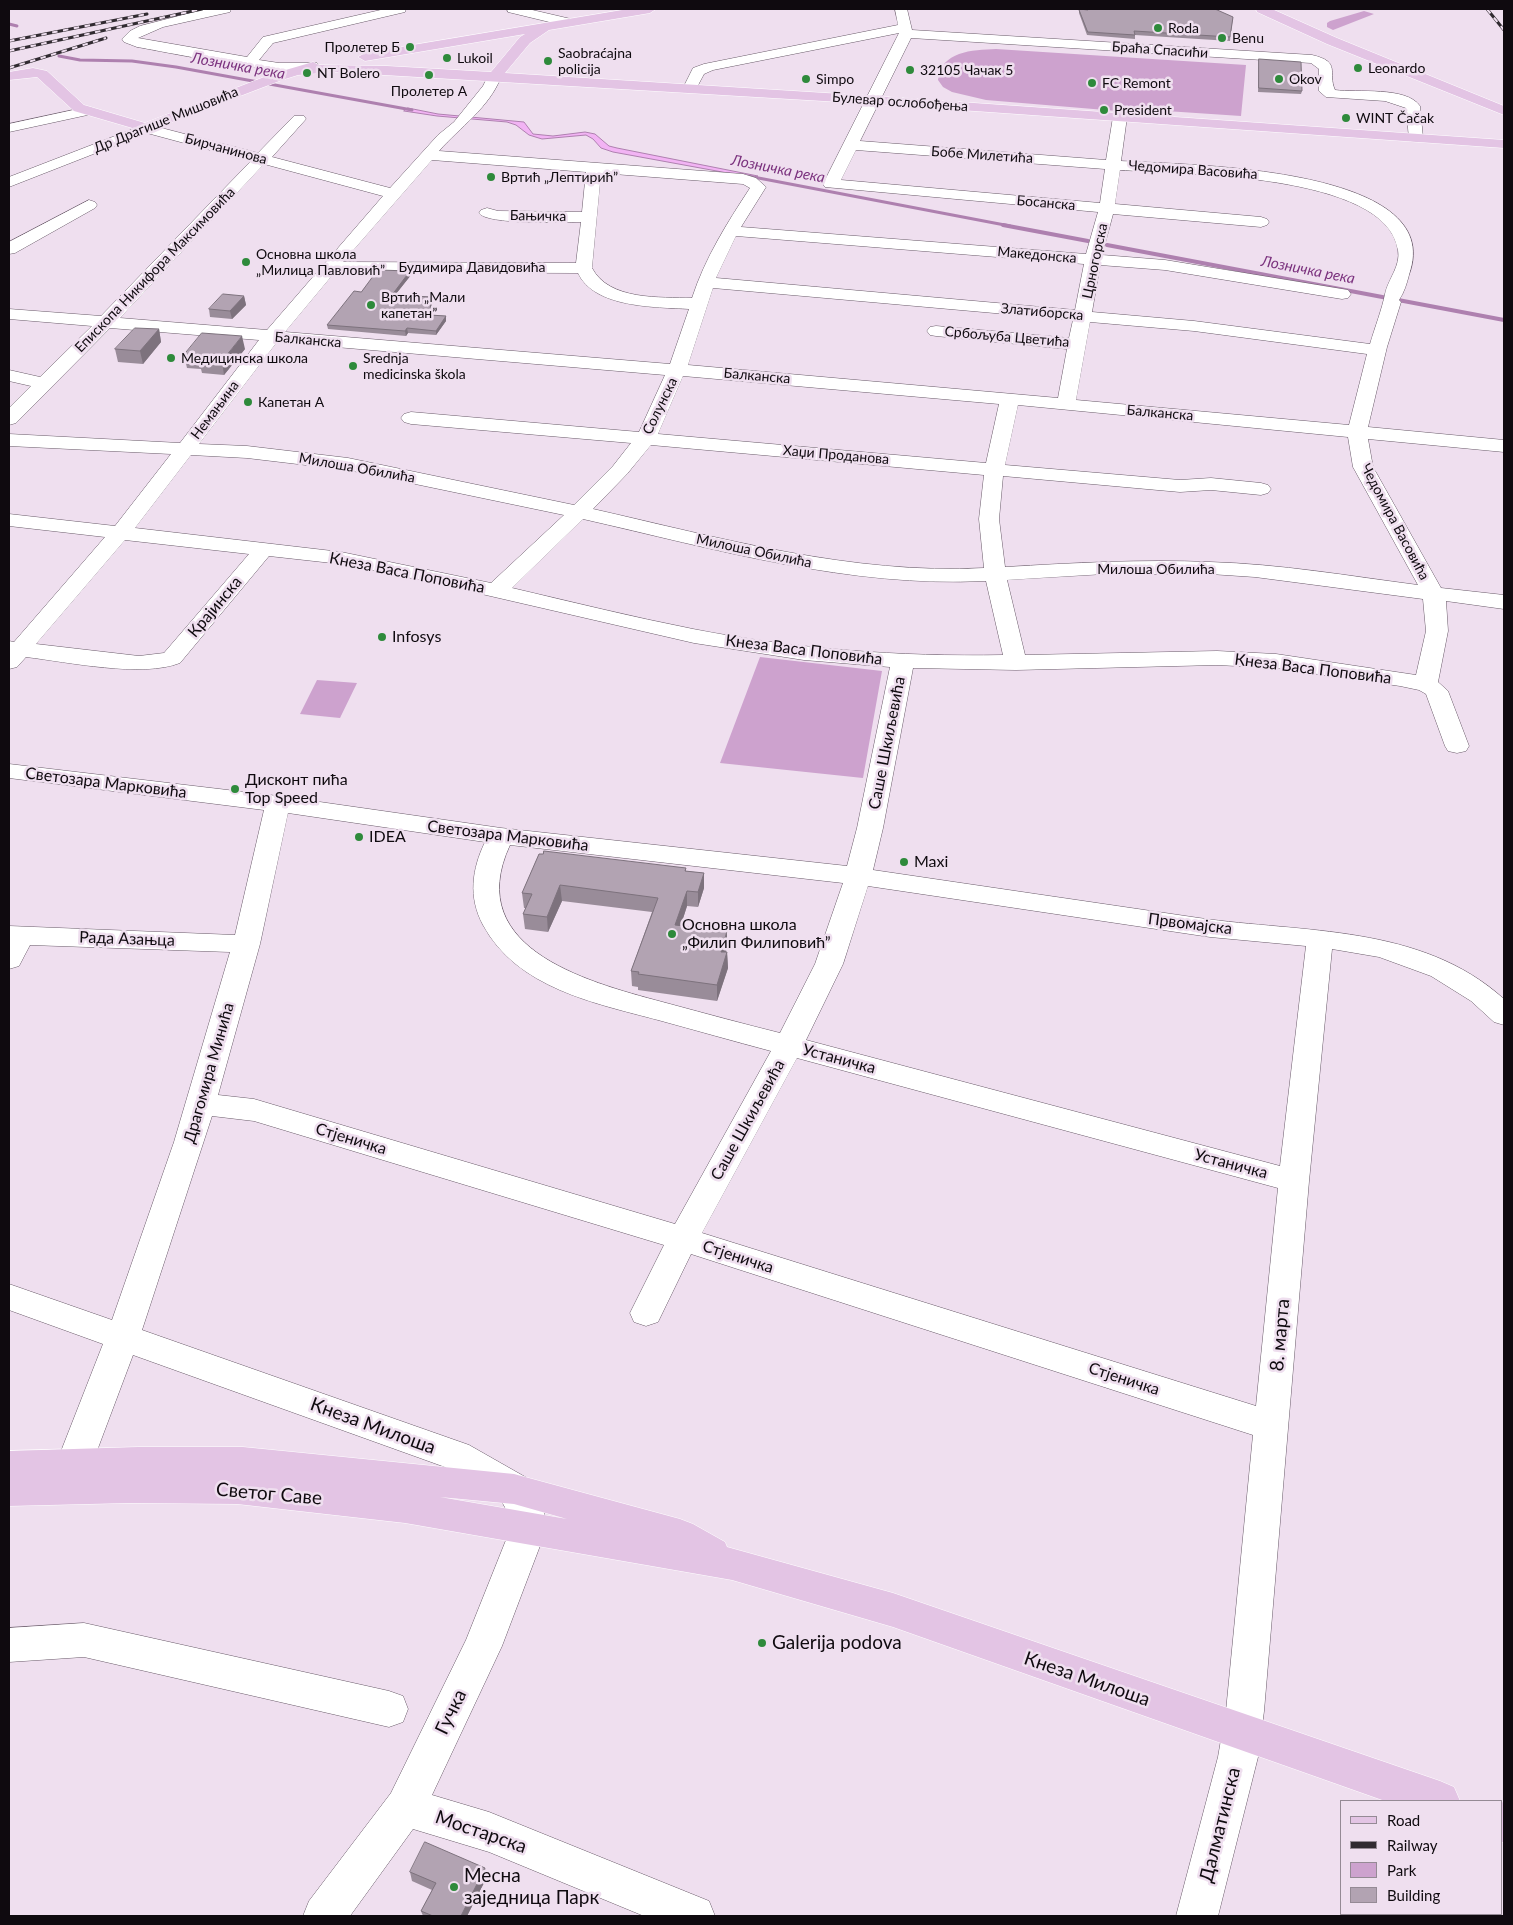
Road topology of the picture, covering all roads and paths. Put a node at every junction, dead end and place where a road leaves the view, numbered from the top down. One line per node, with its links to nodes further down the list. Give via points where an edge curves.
1 (225, 9): 15 (street, via 152,27 134,33 129,39)
2 (400, 9): 15 (street, via 268,40)
3 (513, 9): 7 (street)
4 (650, 9): 7 (main road, Др Драгише Мишовића)
5 (901, 9): 9 (street)
6 (1262, 9): 10 (main road)
7 (566, 22): 8 (main road, Др Драгише Мишовића)
8 (551, 24): 11 (main road, Др Драгише Мишовића); 13 (main road, Немањина, via 530,35)
9 (905, 32): 14 (street, Браћа Спасићи); 22 (street, Браћа Спасићи, via 890,30 709,67 698,71); 23 (street)
10 (1313, 32): 14 (street, via 1323,48 1321,55); 24 (main road)
11 (477, 37): 12 (main road, Др Драгише Мишовића); 13 (main road, via 508,40 514,46)
12 (398, 52): 16 (main road, Др Драгише Мишовића); 17 (main road, via 370,63)
13 (513, 52): 19 (main road, Немањина)
14 (1312, 59): 31 (street, via 1323,63 1326,68 1326,90 1332,94 1390,98 1413,106)
15 (250, 62): 16 (street)
16 (288, 70): 17 (main road); 29 (main road, Др Драгише Мишовића)
17 (387, 70): 18 (main road)
18 (466, 75): 19 (main road); 30 (street, Немањина, via 476,79 480,85 455,116)
19 (495, 77): 21 (main road, via 504,81); 21 (main road, via 506,73); 30 (street, Немањина, via 459,125)
20 (9, 78): 25 (main road, Бирчанинова, via 42,74)
21 (527, 79): 22 (main road, Булевар ослобођења)
22 (690, 88): 23 (main road, Булевар ослобођења)
23 (874, 100): 26 (main road, Булевар ослобођења); 33 (street)
24 (1504, 111)
25 (87, 112): 28 (street); 29 (main road, Бирчанинова)
26 (1120, 117): 31 (main road, Булевар ослобођења); 36 (street, Црногорска)
27 (299, 118): 35 (street, Епископа Никифора Максимовића)
28 (9, 128)
29 (146, 128): 35 (street, Бирчанинова); 38 (street, Др Драгише Мишовића)
30 (444, 138): 34 (street, Немањина)
31 (1416, 138): 32 (main road, Булевар ослобођења)
32 (1504, 144)
33 (852, 145): 36 (street, Бобе Милетића); 41 (street, Босанска, via 831,184)
34 (430, 155): 37 (street); 39 (street, Немањина)
35 (262, 158): 39 (street, Бирчанинова); 55 (street, Епископа Никифора Максимовића)
36 (1112, 165): 41 (street, Црногорска); 59 (street, Чедомира Васовића, via 1285,178 1329,188 1363,201 1392,220 1406,242 1408,253)
37 (594, 167): 43 (street); 45 (street, Солунска, via 753,182 758,188)
38 (9, 182)
39 (394, 194): 48 (street, Немањина)
40 (89, 205): 46 (street)
41 (1107, 208): 44 (street, Босанска); 47 (street, Црногорска)
42 (487, 212): 43 (street, Бањичка, via 497,216)
43 (589, 217): 49 (street)
44 (1262, 222)
45 (730, 231): 47 (street, Македонска); 50 (street, Солунска)
46 (9, 250)
47 (1093, 259): 51 (street, Македонска, via 1202,270); 54 (street, Црногорска)
48 (330, 267): 49 (street, Будимира Давидовића); 57 (street, Немањина)
49 (584, 268): 52 (street, via 589,282 620,296)
50 (706, 282): 52 (street, Солунска); 54 (street, Златиборска)
51 (1342, 294)
52 (698, 304): 60 (street, Солунска)
53 (9, 314): 55 (street, Балканска)
54 (1083, 316): 58 (street, Црногорска); 59 (street, Златиборска, via 1194,326)
55 (105, 323): 57 (street, Балканска); 62 (street, Епископа Никифора Максимовића)
56 (936, 331): 58 (street, Србољуба Цветића)
57 (272, 336): 60 (street, Балканска); 71 (street, Немањина)
58 (1077, 344): 64 (street, Црногорска)
59 (1377, 350): 67 (street, Чедомира Васовића)
60 (677, 369): 63 (street, Балканска); 68 (street, Солунска)
61 (9, 375): 62 (street)
62 (45, 384): 66 (street, Епископа Никифора Максимовића)
63 (1010, 399): 64 (street, Балканска); 72 (street)
64 (1066, 404): 67 (street, Балканска)
65 (411, 418): 68 (street, Хаџи Проданова)
66 (9, 419)
67 (1357, 431): 70 (street, Балканска); 80 (street, Чедомира Васовића, via 1362,467)
68 (646, 438): 72 (street, Хаџи Проданова); 74 (street, Солунска)
69 (9, 440): 71 (street, Милоша Обилића)
70 (1504, 446)
71 (186, 448): 74 (street, Милоша Обилића, via 256,452 348,464); 76 (street, Немањина)
72 (994, 470): 73 (street, Хаџи Проданова, via 1180,486 1211,484); 78 (street, via 989,518)
73 (1261, 489)
74 (579, 512): 78 (street, Милоша Обилића, via 749,551 846,569 922,576); 79 (street, Солунска)
75 (9, 520): 76 (street, Кнеза Васа Поповића)
76 (119, 534): 77 (street, Кнеза Васа Поповића); 82 (street, Немањина)
77 (265, 548): 79 (street, Кнеза Васа Поповића, via 341,558); 82 (street, Крајинска, via 172,658 139,663)
78 (995, 574): 80 (street, Милоша Обилића, via 1105,568 1210,568); 84 (street)
79 (496, 591): 83 (street, Кнеза Васа Поповића, via 694,636 804,653)
80 (1434, 594): 81 (street, Милоша Обилића); 85 (street, Чедомира Васовића, via 1437,631)
81 (1504, 602)
82 (12, 653)
83 (903, 661): 84 (street, Кнеза Васа Поповића); 90 (street, Саше Шкиљевића)
84 (1016, 663): 85 (street, Кнеза Васа Поповића, via 1217,658 1276,661)
85 (1426, 684): 86 (street, via 1436,691)
86 (1458, 746)
87 (9, 771): 88 (street, Светозара Марковића)
88 (278, 804): 89 (street, Светозара Марковића); 93 (street, Драгомира Минића)
89 (501, 836): 90 (street, Светозара Марковића); 96 (street, Устаничка, via 488,862 484,883 488,909 498,931 528,962 573,985 615,999)
90 (858, 876): 92 (street, Првомајска, via 1210,928); 96 (street, Саше Шкиљевића, via 829,964)
91 (15, 935): 93 (street, Рада Азањца); 94 (street)
92 (1320, 938): 95 (street, Првомајска, via 1383,949 1441,969 1480,994); 98 (street, 8. марта)
93 (246, 944): 97 (street, Драгомира Минића)
94 (9, 960)
95 (1504, 1015)
96 (789, 1045): 98 (street, Устаничка); 99 (street, Саше Шкиљевића)
97 (200, 1104): 99 (street, Стјеничка, via 254,1110); 102 (street, Драгомира Минића, via 168,1211)
98 (1294, 1181): 103 (street, 8. марта)
99 (683, 1240): 101 (street, Саше Шкиљевића); 103 (street, Стјеничка)
100 (9, 1297): 102 (street, Кнеза Милоша)
101 (646, 1312)
102 (124, 1337): 105 (street, Драгомира Минића); 106 (street, Кнеза Милоша, via 457,1456)
103 (1272, 1426): 112 (street, 8. марта)
104 (9, 1466): 105 (main road, Светог Саве)
105 (71, 1477): 106 (main road, Светог Саве, via 244,1462); 107 (main road, Светог Саве); 108 (main road, Светог Саве, via 130,1488 237,1489 406,1507)
106 (514, 1489): 108 (street, via 526,1511); 109 (main road, Кнеза Милоша, via 680,1535)
107 (9, 1491)
108 (528, 1530): 109 (main road, Кнеза Милоша); 114 (street, Гучка, via 482,1646)
109 (732, 1564): 112 (main road, Кнеза Милоша, via 893,1610)
110 (9, 1645): 111 (street, via 84,1640)
111 (389, 1709)
112 (1242, 1733): 113 (main road, Кнеза Милоша); 117 (street, Далматинска)
113 (1437, 1800)
114 (405, 1807): 115 (street, Гучка); 116 (street, Мостарска, via 489,1832)
115 (324, 1916)
116 (694, 1916)
117 (1197, 1916)

